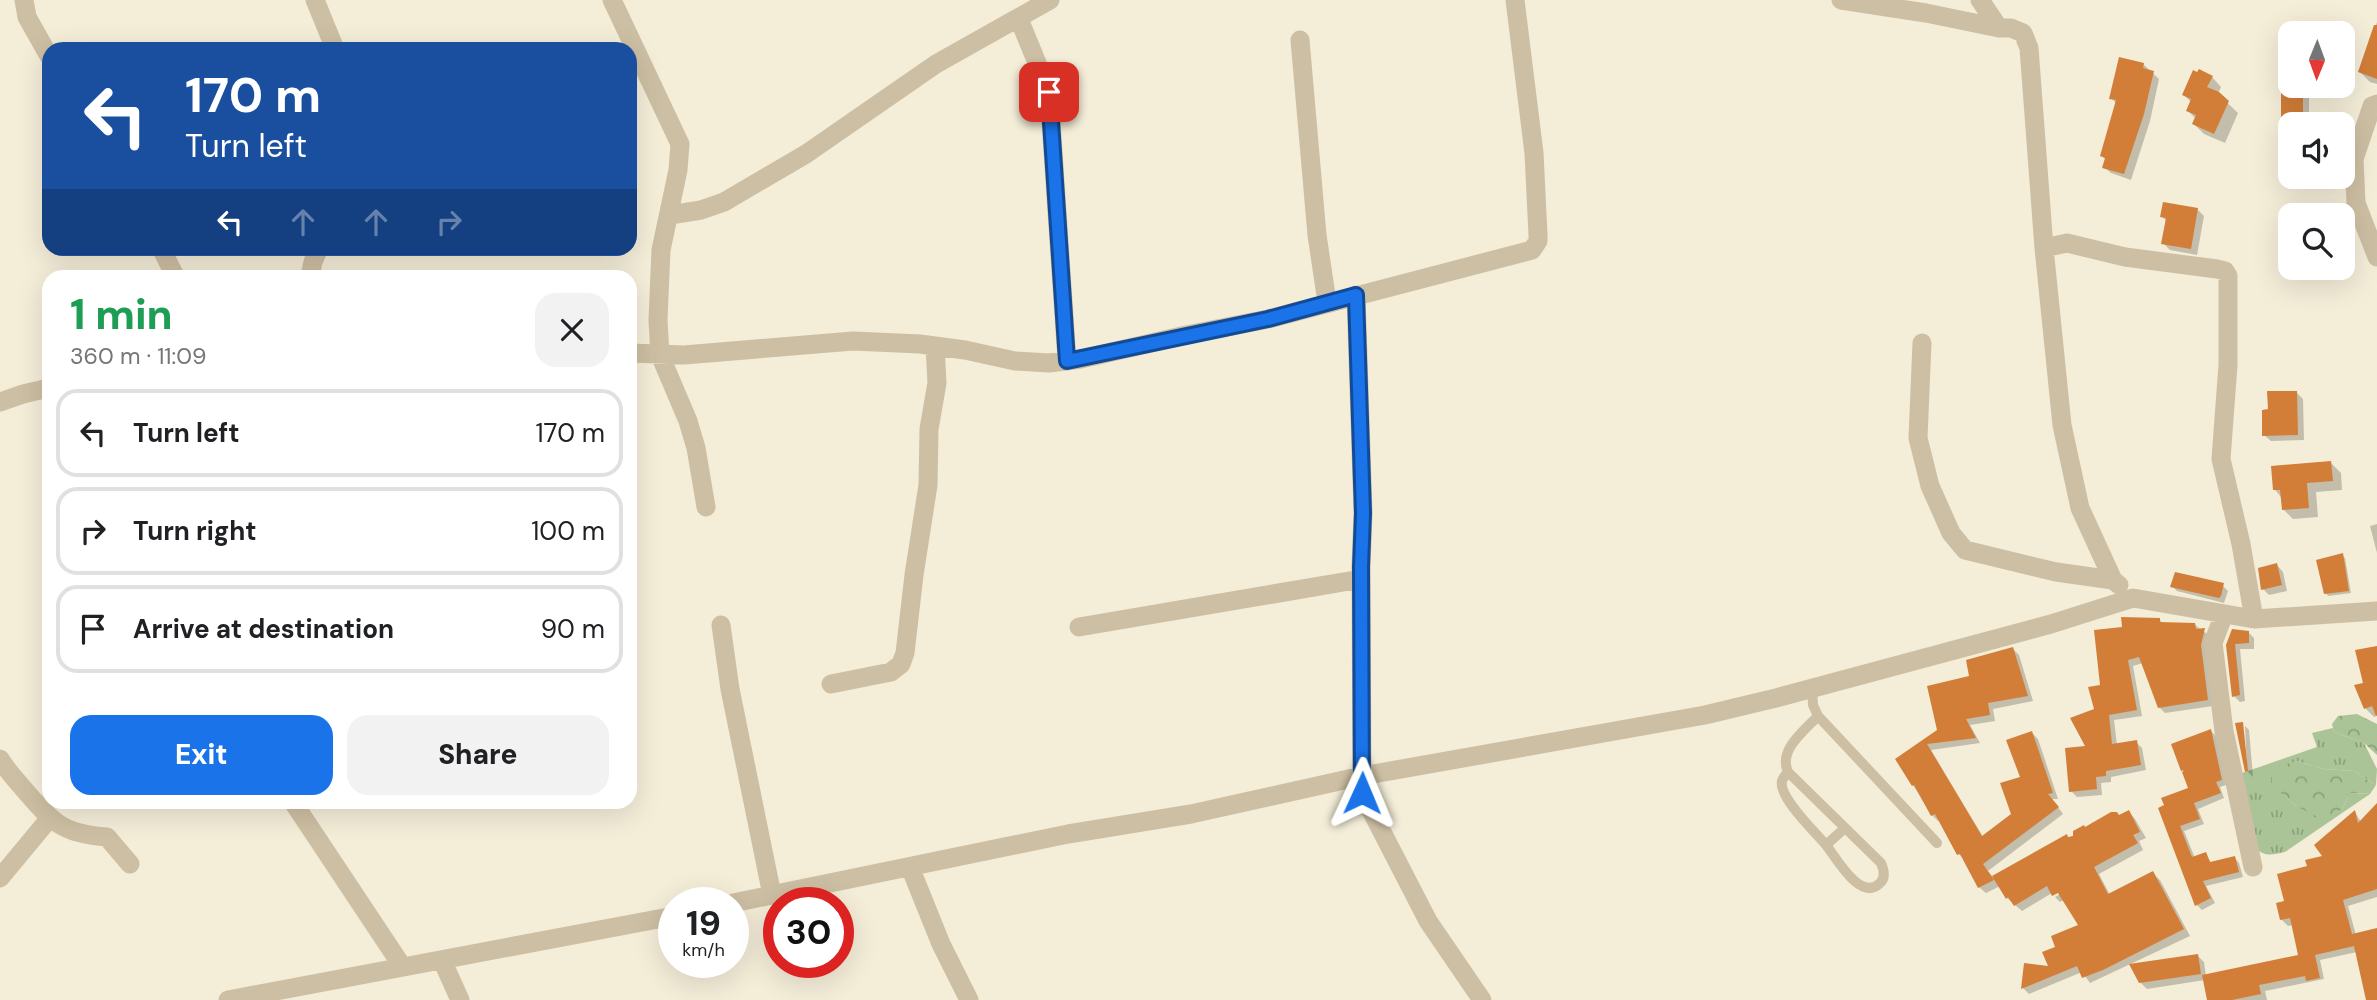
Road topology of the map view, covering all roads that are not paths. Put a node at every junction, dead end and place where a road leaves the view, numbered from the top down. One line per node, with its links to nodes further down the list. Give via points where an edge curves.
1 (24, 0): 13 (street)
2 (315, 0): 11 (street)
3 (611, 0): 12 (street)
4 (1050, 0): 8 (street)
5 (1515, 0): 19 (street, via 1534,153 1536,246)
6 (1841, 0): 9 (street)
7 (1980, 0): 9 (street)
8 (1019, 19): 16 (street, via 936,64 806,154 724,202); 25 (street, via 1049,92)
9 (1999, 28): 17 (street, via 2023,33 2029,48)
10 (1300, 40): 20 (street)
11 (332, 42)
12 (632, 42)
13 (42, 43)
14 (637, 53): 16 (street, via 679,138)
15 (2377, 104): 18 (street, via 2372,106 2354,159 2356,203)
16 (670, 215): 24 (street, via 662,250)
17 (2044, 248): 30 (street, via 2062,425 2080,508); 34 (street, via 2067,243 2125,257 2225,271 2228,365 2221,459)
18 (2377, 257)
19 (1356, 295): 20 (street); 29 (street)
20 (1327, 302): 25 (street, via 1268,319)
21 (1922, 343): 30 (street, via 1918,438 1930,486 1951,533 1965,550)
22 (935, 346): 24 (street, via 853,341); 25 (street, via 1015,361); 37 (street, via 937,383 929,429 928,485 905,653 891,672)
23 (637, 353): 24 (street)
24 (660, 355): 28 (street, via 688,421)
25 (1067, 361)
26 (42, 390): 27 (street)
27 (0, 402)
28 (706, 507)
29 (1361, 579): 36 (street); 42 (street)
30 (2113, 580): 31 (street)
31 (2133, 598): 33 (street); 38 (street)
32 (2377, 611): 34 (street)
33 (2224, 614): 34 (street); 50 (street, via 2213,643 2224,732)
34 (2254, 618)
35 (721, 625): 52 (street)
36 (1079, 627)
37 (831, 684)
38 (1812, 688): 39 (lane); 42 (street, via 1705,715)
39 (1818, 716): 41 (lane, via 1785,753); 46 (lane)
40 (0, 759): 44 (street)
41 (1788, 772): 45 (lane); 47 (lane, via 1782,790)
42 (1362, 776): 49 (street, via 1191,814); 60 (street, via 1368,809 1429,921)
43 (298, 809): 56 (street)
44 (49, 819): 48 (street, via 85,835 107,836); 51 (street)
45 (1845, 828): 47 (lane); 47 (lane, via 1881,863 1884,872 1879,885 1859,887)
46 (1937, 843)
47 (1826, 845)
48 (130, 864)
49 (910, 867): 53 (street); 59 (street)
50 (2253, 867)
51 (0, 877)
52 (770, 887)
53 (811, 887)
54 (658, 919): 55 (street)
55 (442, 960): 56 (street); 58 (street)
56 (402, 966): 57 (street)
57 (228, 1000)
58 (460, 1000)
59 (969, 1000)
60 (1482, 1000)

